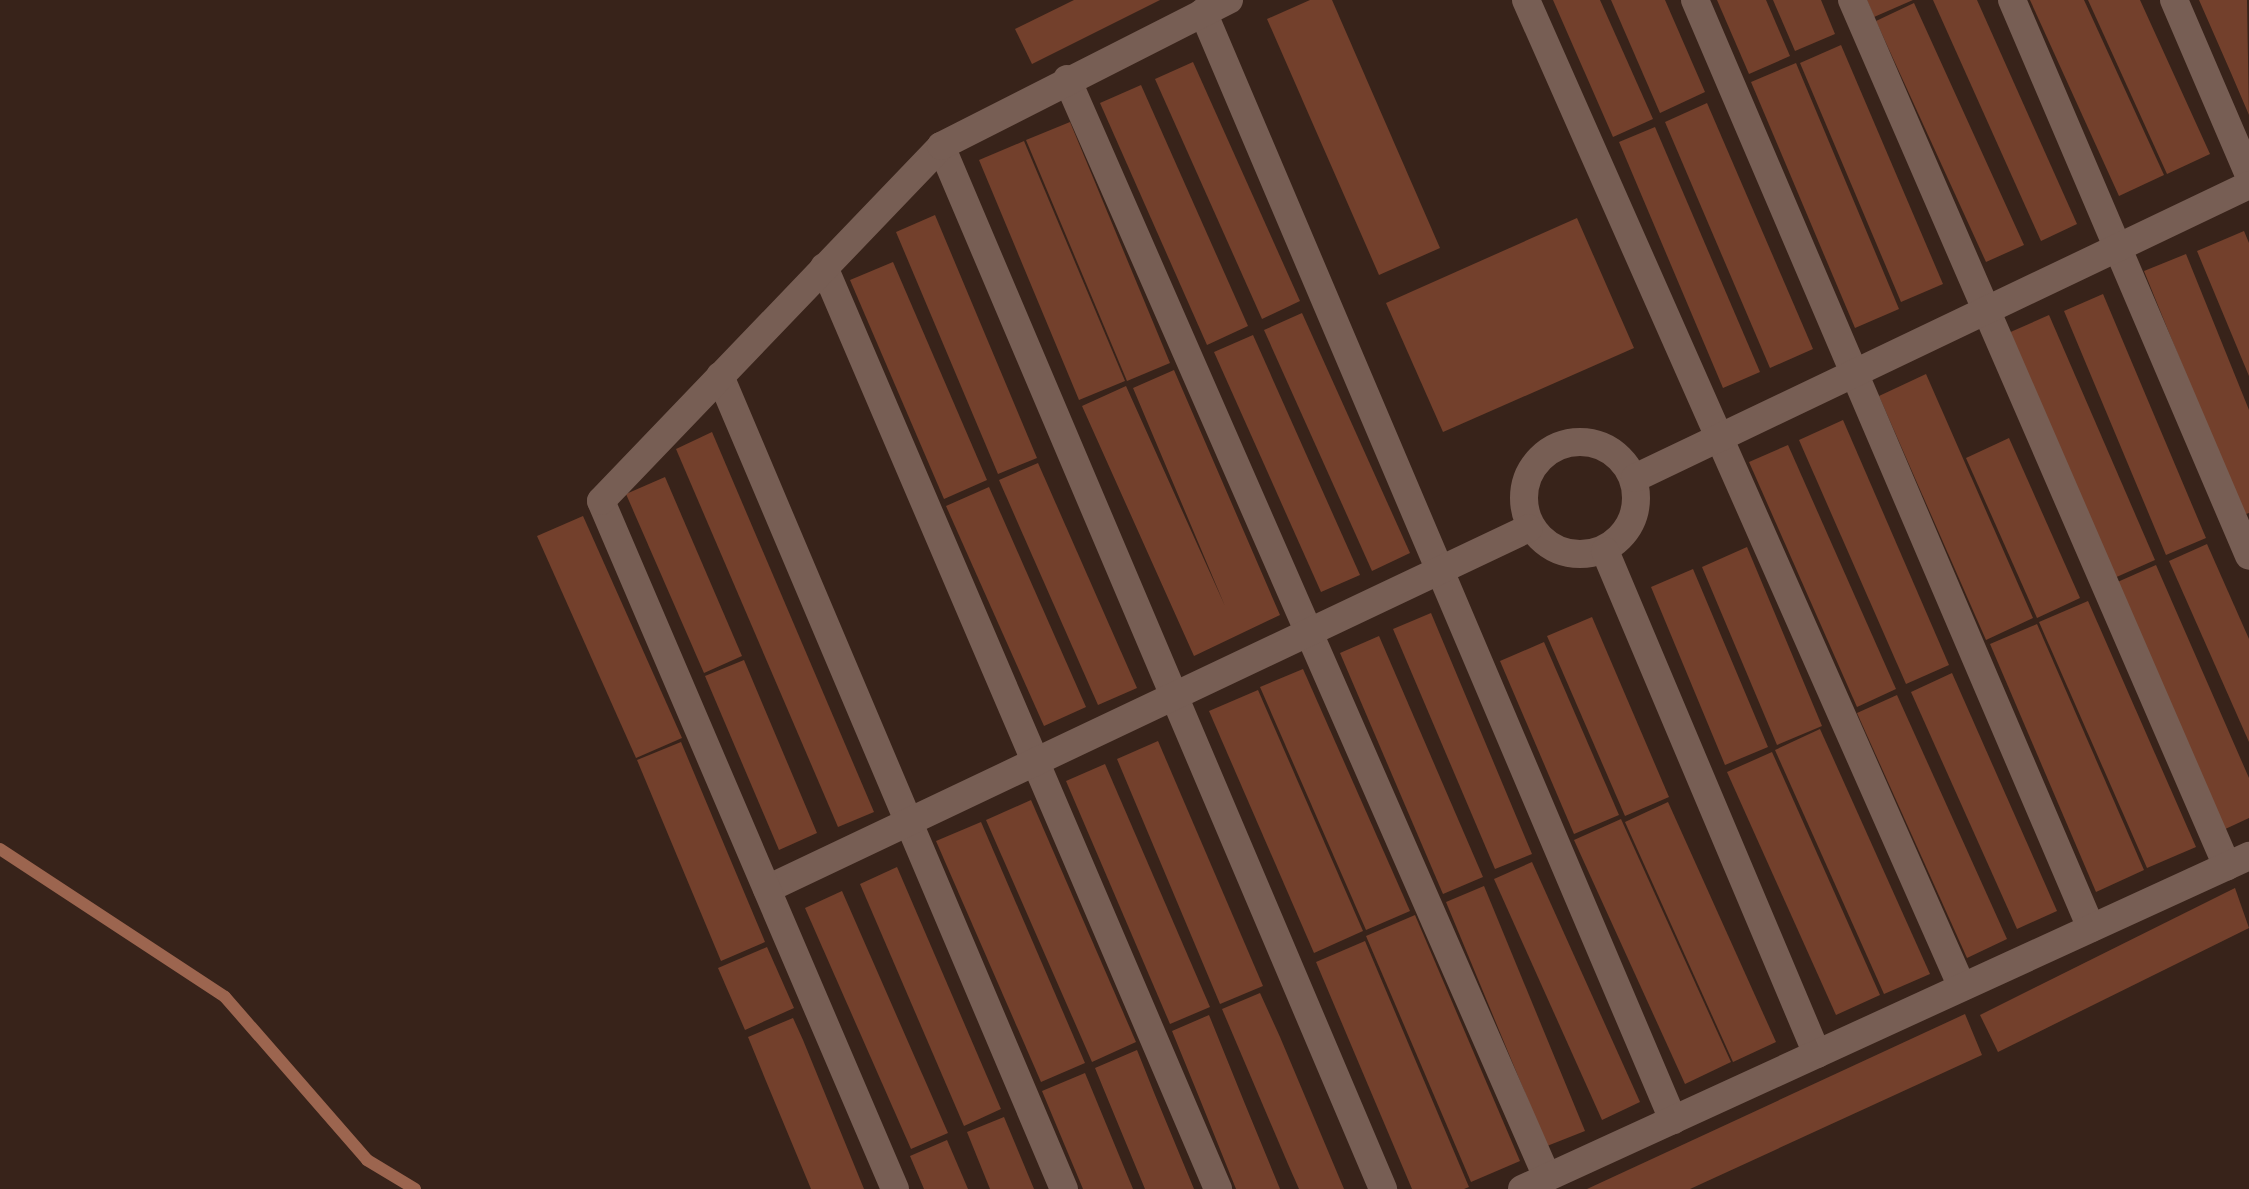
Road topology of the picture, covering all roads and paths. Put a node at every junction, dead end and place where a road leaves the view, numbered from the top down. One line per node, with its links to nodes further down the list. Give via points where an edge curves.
1 (1229, 0): 7 (street)
2 (1526, 0): 17 (street)
3 (1695, 0): 15 (street)
4 (1852, 0): 14 (street)
5 (2012, 0): 12 (street)
6 (2174, 0): 10 (street)
7 (1203, 12): 8 (street); 22 (street)
8 (1067, 79): 9 (street); 23 (street)
9 (940, 146): 13 (street); 24 (street)
10 (2249, 175)
11 (2249, 185): 12 (street)
12 (2118, 248): 14 (street); 21 (street)
13 (824, 268): 16 (street); 25 (street)
14 (1986, 310): 15 (street); 27 (street)
15 (1854, 374): 17 (street); 29 (street)
16 (720, 376): 26 (street); 28 (street, via 601,500)
17 (1719, 438): 18 (street); 30 (street)
18 (1635, 478): 19 (street, via 1602,444 1555,444 1524,481); 20 (street, via 1634,520)
19 (1529, 528): 20 (street, via 1563,554); 22 (street)
20 (1605, 551): 31 (street)
21 (2249, 556)
22 (1440, 570): 23 (street); 32 (street)
23 (1309, 632): 24 (street); 33 (street)
24 (1174, 696): 25 (street); 37 (street)
25 (1036, 762): 26 (street); 36 (street)
26 (909, 821): 28 (street); 35 (street)
27 (2238, 861): 29 (street)
28 (766, 888): 34 (street)
29 (2091, 928): 30 (street)
30 (1962, 987): 31 (street)
31 (1818, 1054): 32 (street)
32 (1673, 1120): 33 (street)
33 (1535, 1183)
34 (894, 1189)
35 (1064, 1189)
36 (1218, 1189)
37 (1383, 1189)

